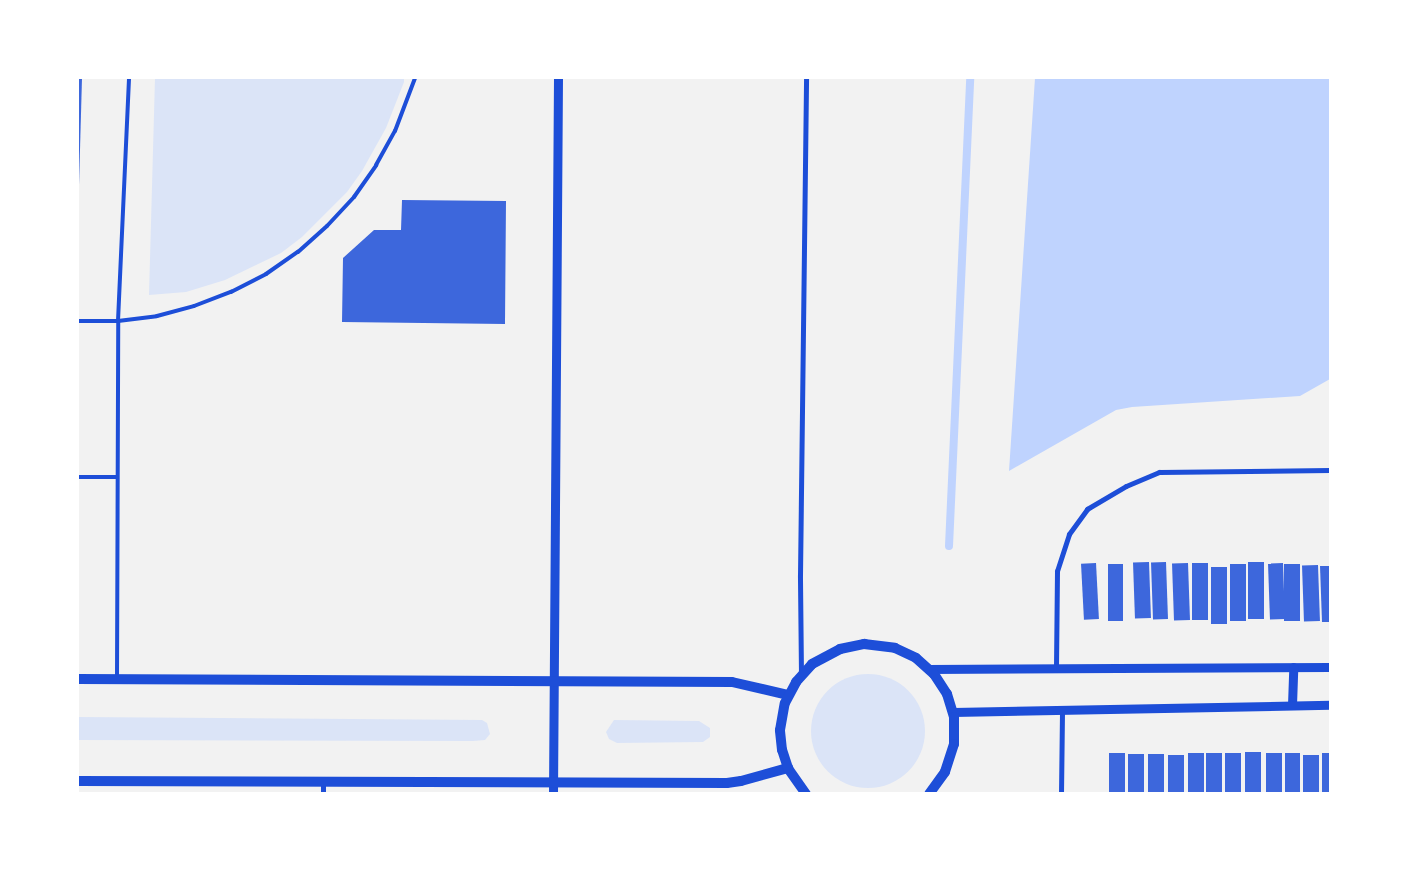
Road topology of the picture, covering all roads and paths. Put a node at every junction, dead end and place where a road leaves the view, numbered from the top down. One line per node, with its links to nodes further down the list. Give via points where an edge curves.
1 (129, 78): 6 (lane)
2 (415, 78): 6 (lane, via 396,131 376,165 354,197 298,252 231,292 157,316)
3 (558, 78): 17 (street)
4 (806, 78): 14 (street)
5 (78, 321): 6 (lane)
6 (118, 321): 9 (lane)
7 (1330, 470): 10 (street, via 1159,472 1120,488 1087,509 1069,534 1057,571)
8 (78, 477): 9 (lane)
9 (117, 477): 16 (lane)
10 (1056, 667): 11 (street); 13 (street)
11 (1293, 667): 12 (street); 19 (street)
12 (1330, 667)
13 (928, 668): 14 (main road, via 902,651 864,644 833,652 812,664); 22 (main road, via 943,687)
14 (801, 676): 18 (main road)
15 (78, 679): 16 (main road)
16 (117, 679): 17 (main road)
17 (553, 681): 18 (main road, via 732,682); 25 (street)
18 (788, 696): 23 (main road, via 780,730)
19 (1292, 705): 20 (street); 21 (street)
20 (1330, 706)
21 (1062, 710): 22 (street); 31 (street)
22 (953, 712): 30 (main road, via 955,734 950,761)
23 (788, 768): 25 (main road, via 727,783); 29 (main road)
24 (78, 781): 26 (main road)
25 (552, 781): 26 (main road); 28 (street)
26 (323, 782): 27 (street)
27 (323, 794)
28 (552, 794)
29 (806, 794)
30 (929, 794)
31 (1061, 794)

